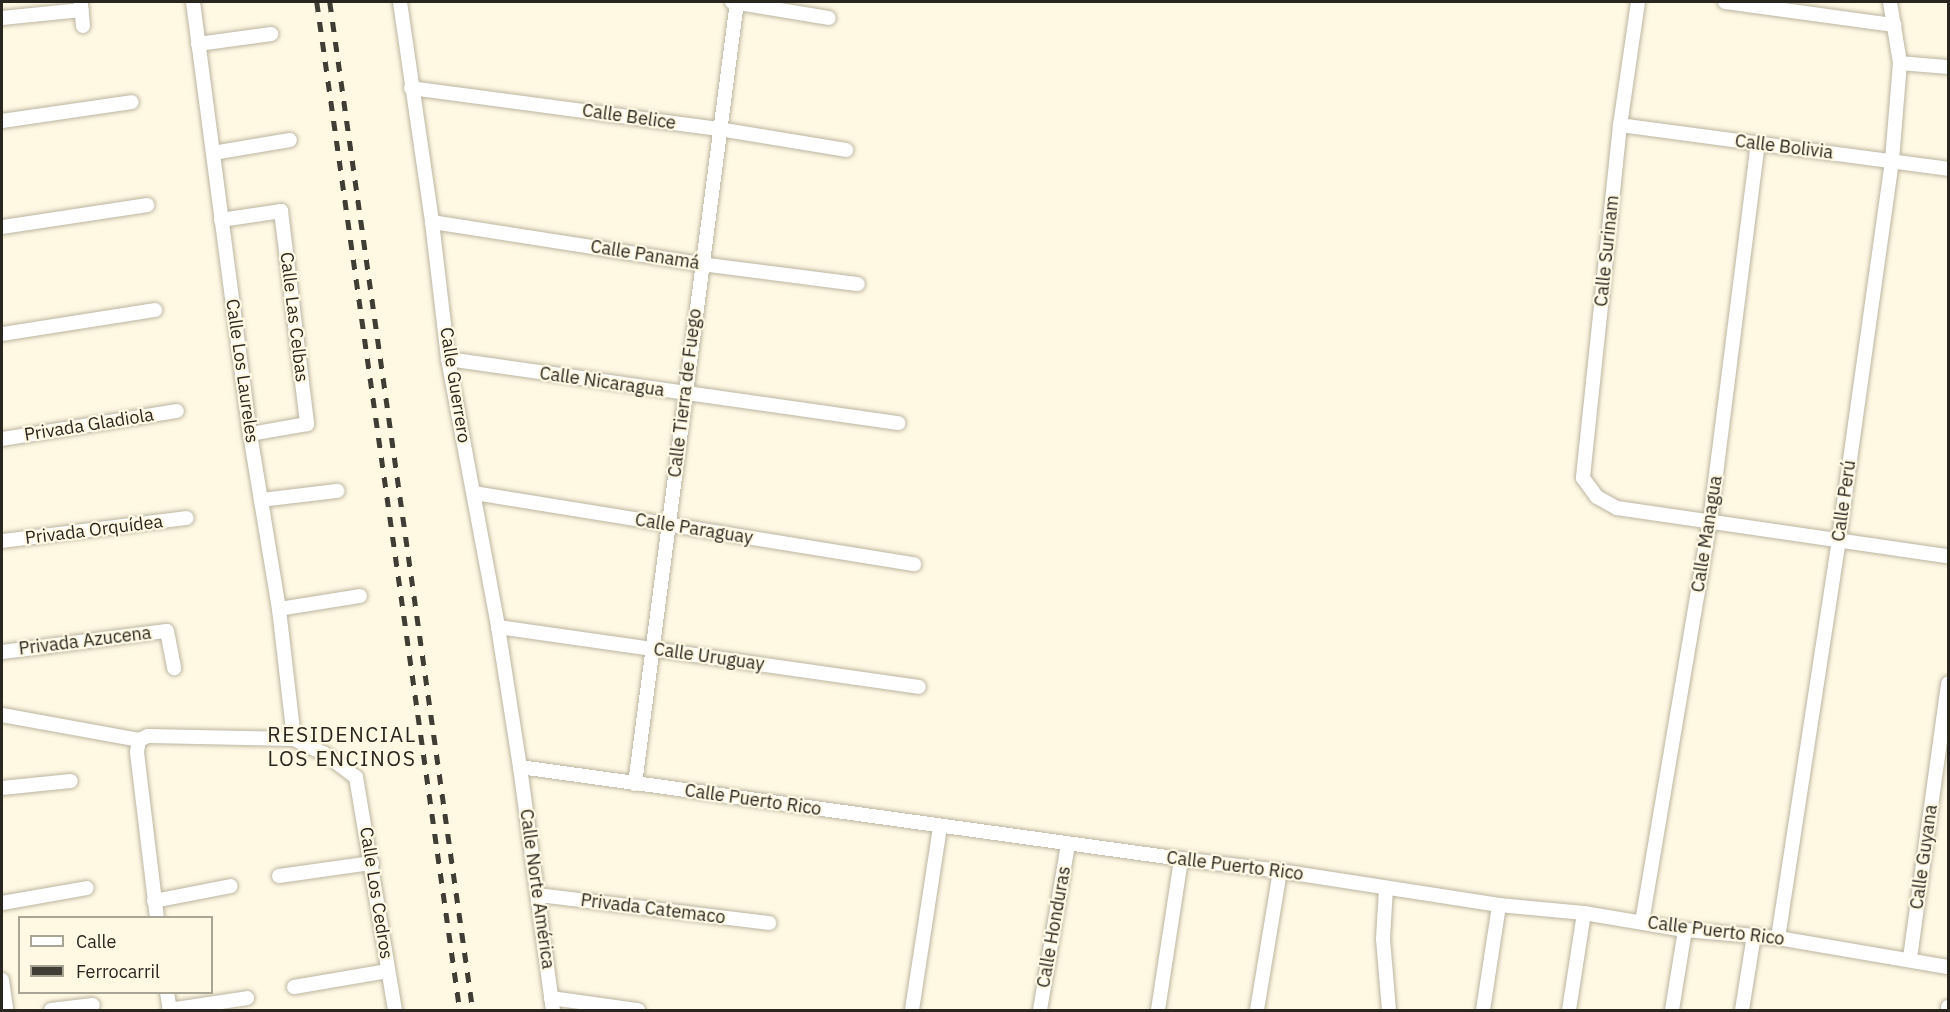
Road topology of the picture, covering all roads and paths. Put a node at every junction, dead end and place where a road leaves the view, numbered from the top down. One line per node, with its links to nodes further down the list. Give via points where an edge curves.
1 (193, 2): 15 (street, Calle Los Laureles)
2 (400, 2): 18 (street, Calle Guerrero)
3 (732, 2): 4 (street)
4 (737, 2): 11 (street); 22 (street, Calle Tierra de Fuego)
5 (1638, 2): 21 (street, Calle Surinam)
6 (1725, 2): 8 (street)
7 (1890, 2): 12 (street, Calle Perú)
8 (1754, 4): 12 (street)
9 (81, 6): 10 (street); 13 (street)
10 (2, 18)
11 (829, 18)
12 (1894, 25): 16 (street, Calle Perú)
13 (83, 26)
14 (272, 33): 15 (street)
15 (198, 44): 26 (street, Calle Los Laureles)
16 (1900, 63): 17 (street); 27 (street, Calle Perú)
17 (1948, 67)
18 (411, 88): 22 (street, Calle Belice); 31 (street, Calle Guerrero)
19 (132, 102): 20 (street)
20 (2, 121)
21 (1620, 125): 24 (street, Calle Bolivia); 47 (street, Calle Surinam, via 1583,478 1597,497 1617,508)
22 (719, 129): 25 (street, Calle Belice); 33 (street, Calle Tierra de Fuego)
23 (290, 140): 26 (street)
24 (1758, 144): 27 (street, Calle Bolivia); 47 (street, Calle Managua)
25 (846, 150)
26 (213, 153): 30 (street, Calle Los Laureles)
27 (1892, 160): 28 (street, Calle Bolivia); 49 (street, Calle Perú)
28 (1948, 169)
29 (147, 205): 32 (street)
30 (221, 220): 41 (street, Calle Los Laureles); 41 (street, Calle Las Celbas, via 281,211 307,424)
31 (432, 222): 33 (street, Calle Panamá); 37 (street, Calle Guerrero)
32 (2, 227)
33 (701, 264): 34 (street, Calle Panamá); 38 (street, Calle Tierra de Fuego)
34 (858, 284)
35 (155, 310): 36 (street)
36 (2, 334)
37 (448, 359): 38 (street, Calle Nicaragua); 44 (street, Calle Guerrero)
38 (685, 394): 40 (street, Calle Nicaragua); 48 (street, Calle Tierra de Fuego)
39 (177, 411): 42 (street, Privada Gladiola)
40 (898, 423)
41 (250, 434): 45 (street, Calle Los Laureles)
42 (2, 438)
43 (337, 490): 45 (street)
44 (474, 493): 48 (street, Calle Paraguay); 55 (street, Calle Guerrero)
45 (261, 500): 54 (street, Calle Los Laureles)
46 (187, 518): 50 (street, Privada Orquídea)
47 (1710, 522): 49 (street); 83 (street, Calle Managua)
48 (668, 525): 52 (street, Calle Paraguay); 56 (street, Calle Tierra de Fuego)
49 (1839, 538): 51 (street); 87 (street, Calle Perú)
50 (2, 541)
51 (1948, 556)
52 (914, 564)
53 (360, 596): 54 (street)
54 (279, 609): 62 (street, Calle Los Laureles)
55 (498, 627): 56 (street, Calle Uruguay); 64 (street, Calle Guerrero)
56 (652, 649): 60 (street, Calle Uruguay); 66 (street, Calle Tierra de Fuego)
57 (2, 652): 58 (street, Privada Azucena, via 167,631)
58 (174, 668)
59 (1948, 684): 88 (street, Calle Guyana)
60 (919, 687)
61 (2, 716): 63 (street)
62 (294, 739): 63 (street, via 148,736); 71 (street, Calle Los Cedros, via 325,754 356,777)
63 (138, 746): 78 (street)
64 (520, 767): 66 (street, Calle Puerto Rico); 77 (street, Calle Norte América)
65 (71, 781): 67 (street)
66 (635, 784): 68 (street, Calle Puerto Rico)
67 (2, 788)
68 (940, 826): 69 (street, Calle Puerto Rico); 102 (street)
69 (1068, 844): 70 (street, Calle Puerto Rico); 103 (street, Calle Honduras)
70 (1181, 859): 72 (street, Calle Puerto Rico); 104 (street)
71 (372, 863): 73 (street); 90 (street, Calle Los Cedros)
72 (1280, 871): 76 (street, Calle Puerto Rico); 105 (street)
73 (279, 876)
74 (231, 886): 78 (street)
75 (87, 888): 79 (street)
76 (1386, 888): 80 (street, Calle Puerto Rico); 106 (street, via 1383,939)
77 (537, 895): 84 (street, Privada Catemaco); 95 (street, Calle Norte América)
78 (154, 901): 82 (street)
79 (2, 903)
80 (1499, 905): 81 (street, Calle Puerto Rico); 107 (street)
81 (1584, 913): 83 (street, Calle Puerto Rico); 108 (street)
82 (157, 916)
83 (1642, 922): 85 (street, Calle Puerto Rico)
84 (769, 923)
85 (1684, 930): 86 (street, Calle Puerto Rico); 109 (street)
86 (1754, 935): 87 (street, Calle Puerto Rico); 110 (street)
87 (1778, 938): 88 (street, Calle Puerto Rico)
88 (1910, 958): 89 (street, Calle Puerto Rico)
89 (1948, 967)
90 (388, 970): 92 (street); 100 (street, Calle Los Cedros)
91 (2, 980): 98 (street)
92 (294, 987)
93 (167, 994): 97 (street)
94 (247, 998): 97 (street)
95 (552, 1004): 101 (street)
96 (93, 1005): 99 (street)
97 (170, 1010)
98 (6, 1011)
99 (51, 1011)
100 (395, 1011)
101 (638, 1011)
102 (912, 1011)
103 (1040, 1011)
104 (1158, 1011)
105 (1257, 1011)
106 (1389, 1011)
107 (1483, 1011)
108 (1569, 1011)
109 (1671, 1011)
110 (1742, 1011)

